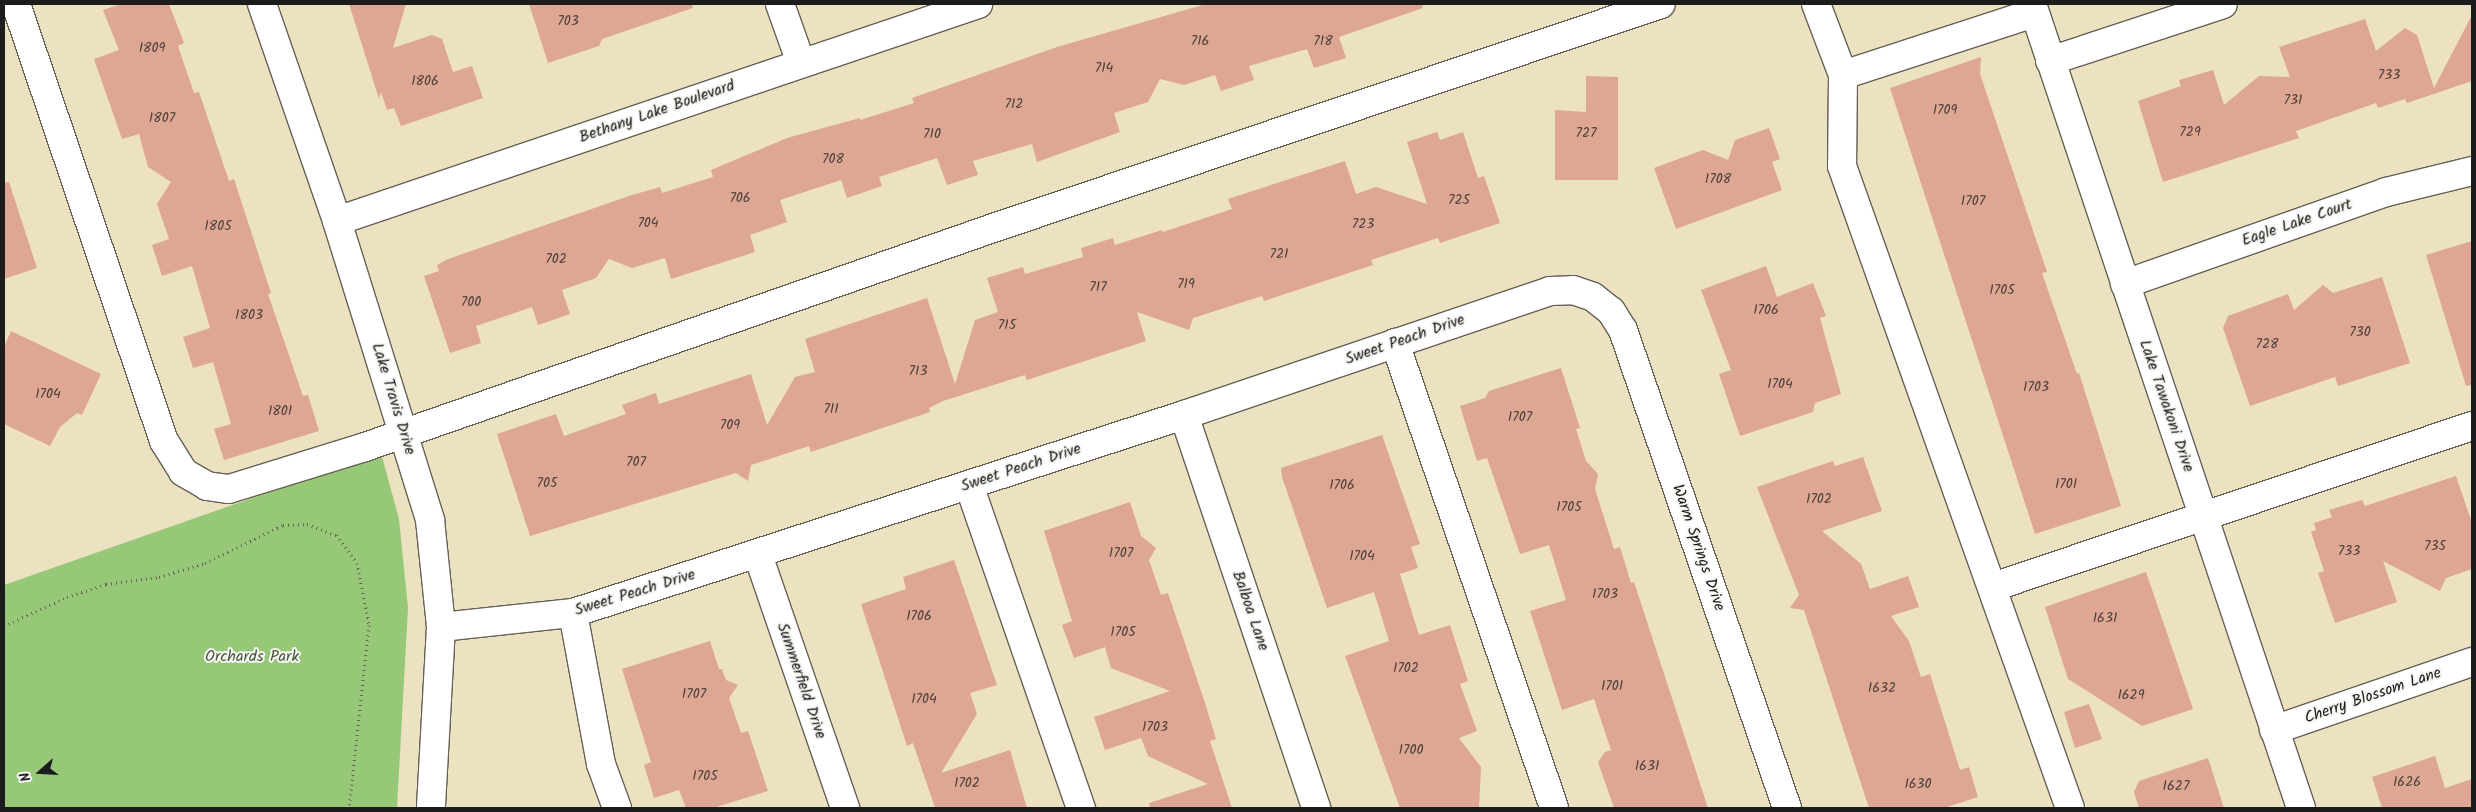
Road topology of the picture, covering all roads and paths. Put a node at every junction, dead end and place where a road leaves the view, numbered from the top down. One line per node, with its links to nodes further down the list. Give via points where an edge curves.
1 (16, 4): 19 (street, via 164,441 184,472 207,486 229,489)
2 (262, 4): 13 (street, Lake Travis Drive)
3 (780, 4): 10 (street)
4 (978, 4): 10 (street, Bethany Lake Boulevard)
5 (1661, 4): 19 (street, via 996,227)
6 (1816, 4): 11 (street)
7 (2223, 4): 9 (street)
8 (2033, 8): 9 (street, Lake Tawakoni Drive); 11 (street)
9 (2050, 61): 14 (street, Lake Tawakoni Drive)
10 (801, 63): 13 (street, Bethany Lake Boulevard)
11 (1842, 75): 23 (street, via 1842,166)
12 (2472, 171): 14 (street, Eagle Lake Court, via 2386,192)
13 (337, 221): 19 (street, Lake Travis Drive)
14 (2125, 284): 21 (street, Lake Tawakoni Drive)
15 (1593, 297): 16 (street, Sweet Peach Drive, via 1573,290 1550,291); 36 (street, Warm Springs Drive, via 1611,311 1623,330)
16 (1395, 343): 17 (street, Sweet Peach Drive); 35 (street)
17 (1184, 415): 20 (street, Sweet Peach Drive); 34 (street, Balboa Lane)
18 (2472, 426): 21 (street)
19 (404, 433): 26 (street, Lake Travis Drive, via 430,520)
20 (969, 485): 22 (street, Sweet Peach Drive); 33 (street)
21 (2204, 518): 23 (street); 28 (street, Lake Tawakoni Drive)
22 (758, 554): 24 (street, Sweet Peach Drive); 32 (street, Summerfield Drive)
23 (1993, 588): 37 (street)
24 (573, 613): 26 (street, Sweet Peach Drive); 31 (street, via 601,764)
25 (4, 626): 29 (path, via 67,597 106,584 159,577 205,563 283,525 307,524 339,538 357,563 369,625)
26 (441, 627): 30 (street, Lake Travis Drive)
27 (2472, 662): 28 (street, Cherry Blossom Lane)
28 (2274, 730): 38 (street, Lake Tawakoni Drive)
29 (349, 808)
30 (431, 808)
31 (616, 808)
32 (845, 808)
33 (1081, 808)
34 (1316, 808)
35 (1554, 808)
36 (1787, 808)
37 (2070, 808)
38 (2300, 808)

